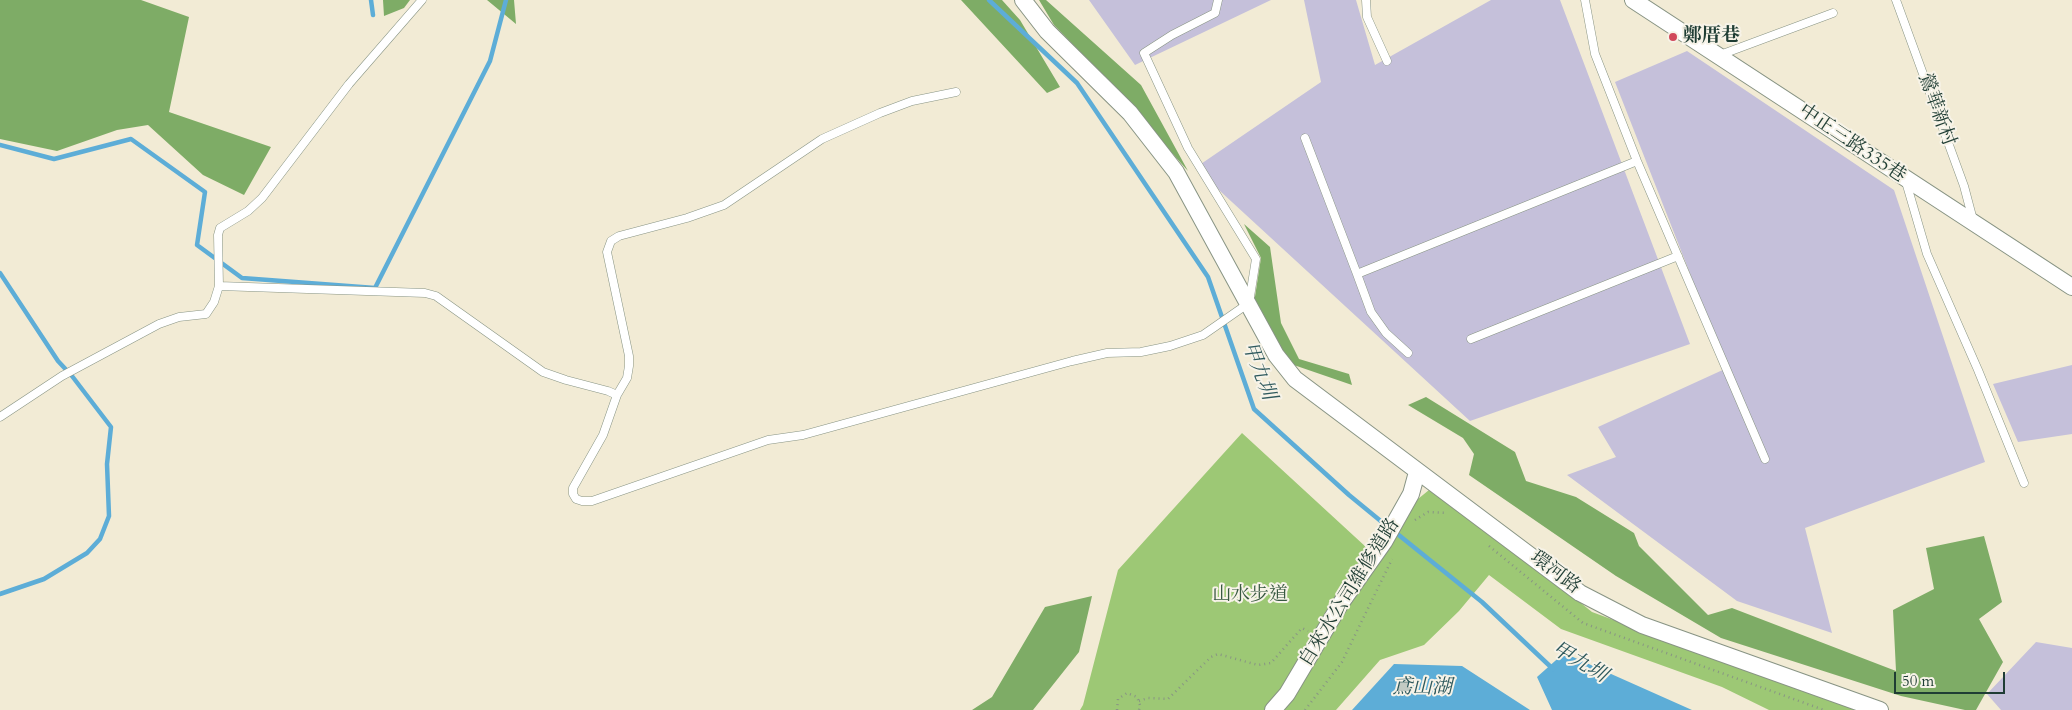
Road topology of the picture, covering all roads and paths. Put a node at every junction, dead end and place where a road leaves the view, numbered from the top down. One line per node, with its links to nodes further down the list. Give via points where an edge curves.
1 (422, 0): 18 (lane, via 349,84 262,198 220,228)
2 (1023, 0): 20 (street, 環河路, via 1047,31 1130,113 1176,172)
3 (1218, 0): 20 (lane, via 1215,13 1144,53 1188,148 1256,259)
4 (1366, 0): 10 (lane, via 1367,17)
5 (1585, 0): 13 (lane, via 1596,54)
6 (1633, 0): 9 (street, 中正三路335巷)
7 (1896, 0): 15 (lane, 鶯華新村, via 1964,186)
8 (1833, 13): 9 (lane)
9 (1719, 56): 14 (street, 中正三路335巷)
10 (1387, 61)
11 (956, 92): 23 (lane, via 912,101 822,139 724,205 619,236 611,242 606,252 629,356 626,378)
12 (1305, 138): 17 (lane)
13 (1637, 161): 16 (lane); 17 (lane)
14 (1906, 180): 15 (street, 中正三路335巷); 27 (lane, via 1927,254)
15 (1973, 222): 19 (street, 中正三路335巷)
16 (1678, 256): 21 (lane); 25 (lane)
17 (1357, 274): 22 (lane, via 1371,312 1386,333)
18 (219, 286): 23 (lane, via 436,296 542,372 608,390); 24 (lane, via 206,314 179,317 159,324 63,375)
19 (2072, 287)
20 (1249, 304): 23 (lane, via 1203,334 1170,346 1072,360 803,435 768,440 592,501 576,499 573,488 602,435); 26 (street, 環河路, via 1276,355 1295,378)
21 (1471, 339)
22 (1408, 353)
23 (617, 396)
24 (0, 418)
25 (1765, 459)
26 (1417, 472): 29 (street, 自來水公司維修道路, via 1411,494 1384,542); 35 (street, 環河路, via 1580,593 1642,625)
27 (2024, 483)
28 (1392, 559): 34 (path, via 1342,662)
29 (1321, 636): 30 (path, via 1302,628 1271,663 1258,665 1218,654 1168,698); 33 (street, 自來水公司維修道路, via 1287,694)
30 (1139, 701): 31 (path, via 1134,695 1123,694 1116,703); 32 (path)
31 (1117, 710)
32 (1139, 710)
33 (1273, 710)
34 (1305, 710)
35 (1880, 710)

